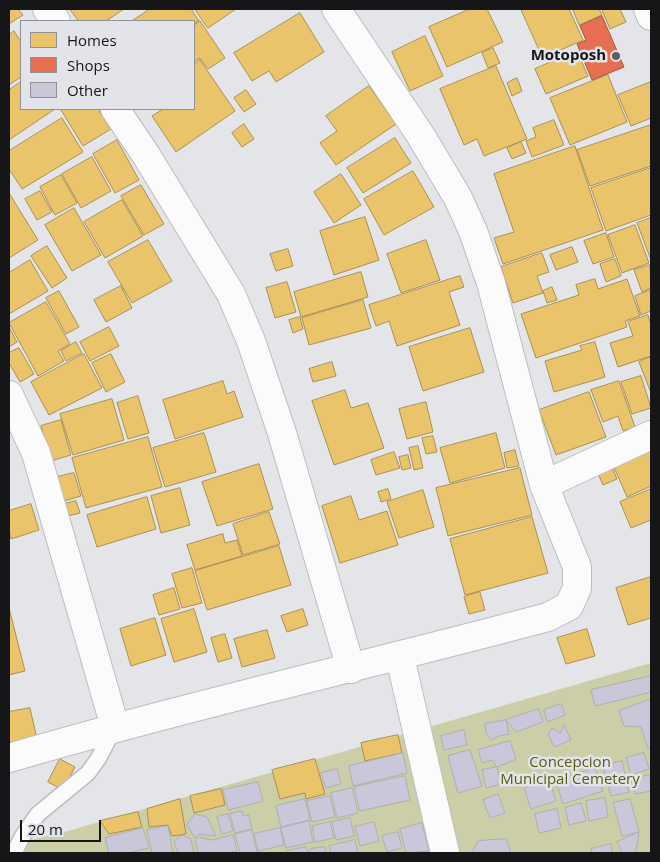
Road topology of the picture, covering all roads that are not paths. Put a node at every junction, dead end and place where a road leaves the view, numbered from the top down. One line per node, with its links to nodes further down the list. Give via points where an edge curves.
1 (47, 9): 5 (street)
2 (336, 9): 10 (street, via 421,136 458,198 473,231 491,283)
3 (648, 9): 4 (street)
4 (651, 16)
5 (55, 20)
6 (116, 110): 12 (street, via 231,294 251,341)
7 (9, 395): 8 (street)
8 (17, 433): 13 (street, via 36,453)
9 (651, 436): 10 (street)
10 (544, 485): 11 (street, via 577,567 578,588 569,606 548,617)
11 (400, 657): 12 (street); 16 (street)
12 (351, 668): 13 (street)
13 (114, 727): 14 (street); 15 (lane, via 88,772 38,814)
14 (9, 758)
15 (14, 853)
16 (445, 853)

